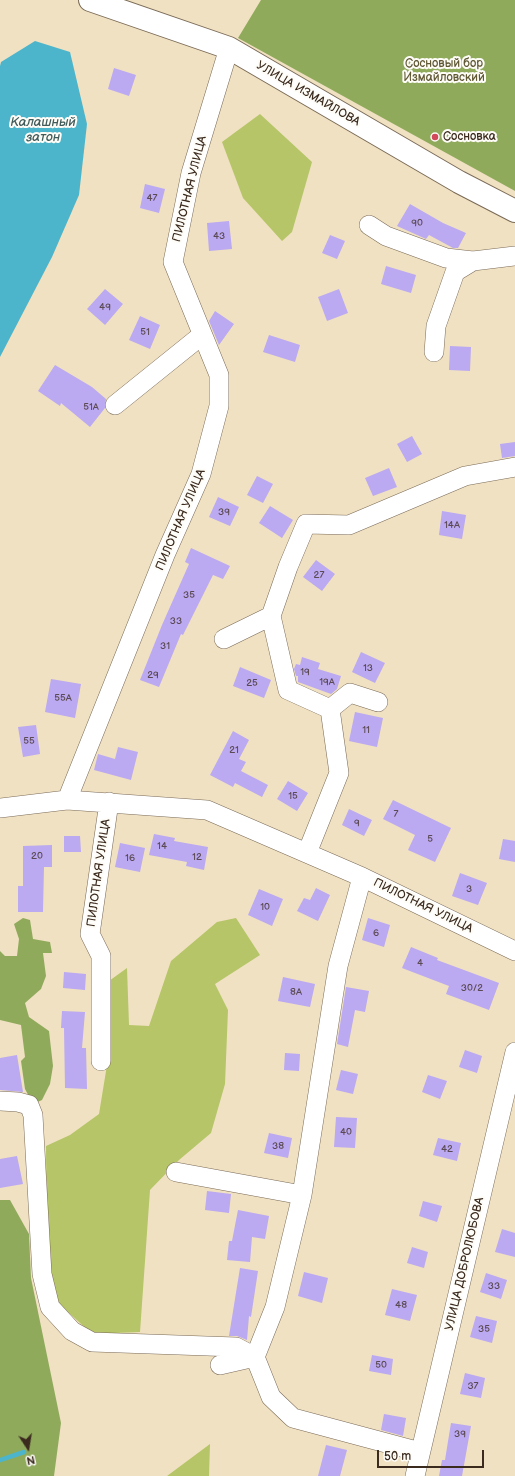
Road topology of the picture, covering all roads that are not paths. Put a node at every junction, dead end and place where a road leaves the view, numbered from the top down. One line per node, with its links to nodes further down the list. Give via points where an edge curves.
1 (90, 0): 2 (main road, УЛИЦА ИЗМАЙЛОВА)
2 (229, 48): 3 (main road, УЛИЦА ИЗМАЙЛОВА); 7 (street, ПИЛОТНАЯ УЛИЦА, via 191,173 173,262)
3 (515, 212)
4 (369, 225): 6 (street, via 386,236 446,258)
5 (515, 256): 6 (street)
6 (473, 261): 8 (street, via 455,272 436,326)
7 (202, 335): 9 (street); 15 (street, ПИЛОТНАЯ УЛИЦА, via 219,375 219,406 201,474 165,555)
8 (434, 352)
9 (115, 405)
10 (515, 467): 11 (street, via 465,476 349,525 306,524)
11 (271, 616): 12 (street); 14 (street, via 288,690)
12 (224, 639)
13 (378, 702): 14 (street, via 350,693)
14 (330, 709): 18 (street, via 339,773)
15 (67, 800): 16 (street, ПИЛОТНАЯ УЛИЦА); 17 (street, ПИЛОТНАЯ УЛИЦА)
16 (109, 802): 18 (street, ПИЛОТНАЯ УЛИЦА, via 207,810); 22 (street, ПИЛОТНАЯ УЛИЦА, via 90,934 101,956)
17 (0, 808)
18 (307, 853): 19 (street, ПИЛОТНАЯ УЛИЦА)
19 (362, 877): 20 (street, ПИЛОТНАЯ УЛИЦА); 25 (street, via 338,966)
20 (515, 951)
21 (515, 1052): 28 (street, УЛИЦА ДОБРОЛЮБОВА)
22 (101, 1061)
23 (0, 1101): 26 (street, via 18,1102 29,1106 33,1115 42,1274 50,1307 72,1331 92,1342 236,1347)
24 (176, 1172): 25 (street)
25 (302, 1195): 26 (street, via 274,1307)
26 (255, 1357): 27 (street); 28 (street, via 271,1397 293,1418)
27 (220, 1365)
28 (420, 1452): 29 (street, УЛИЦА ДОБРОЛЮБОВА)
29 (415, 1476)

